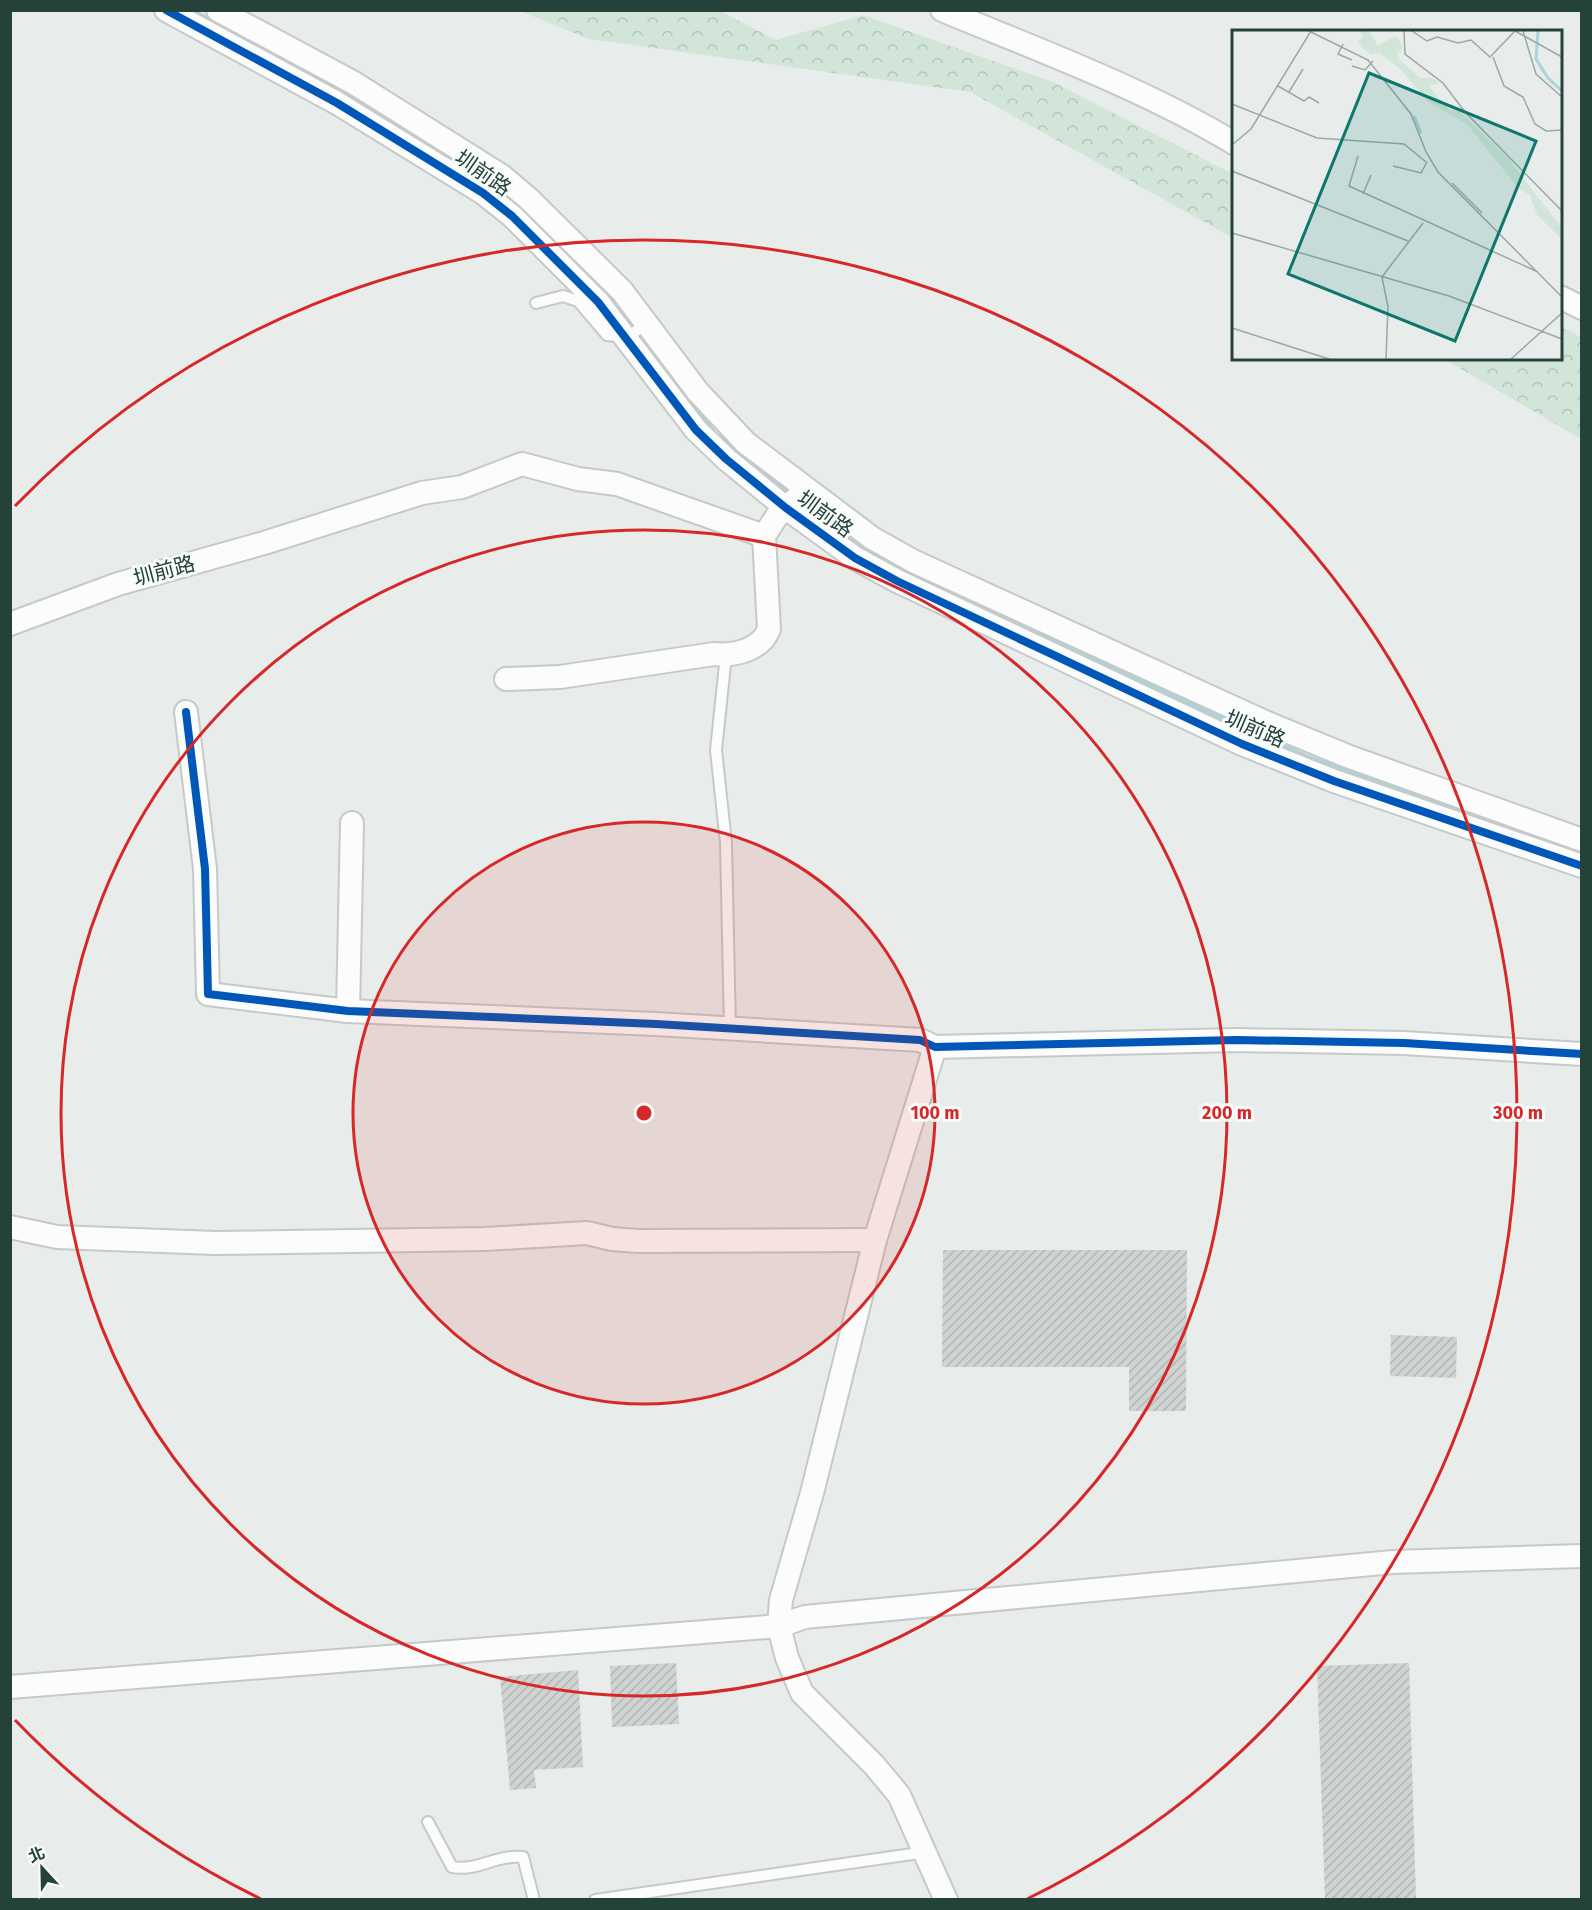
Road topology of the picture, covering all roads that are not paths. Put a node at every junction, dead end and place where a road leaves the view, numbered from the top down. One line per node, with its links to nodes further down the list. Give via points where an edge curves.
1 (166, 10): 9 (street, 圳前路, via 337,103 483,193 566,269)
2 (218, 10): 8 (street, 圳前路, via 354,83 502,176 598,266)
3 (942, 10): 4 (street, via 1123,85)
4 (1232, 142)
5 (1562, 298): 7 (street)
6 (536, 303): 9 (lane, via 563,296 578,301 607,335)
7 (1581, 308)
8 (648, 323): 9 (lane); 10 (street, 圳前路, via 720,418)
9 (627, 337): 11 (street, 圳前路, via 696,430)
10 (807, 489): 11 (street); 18 (street, 圳前路, via 872,538 913,561 1265,722 1347,756)
11 (786, 508): 12 (street); 19 (street, 圳前路, via 855,558 897,581 1242,744 1334,781)
12 (764, 536): 13 (street, 圳前路, via 616,484 578,479 522,464 462,487 422,493 118,584); 14 (street, via 769,629 754,647)
13 (10, 624)
14 (726, 655): 15 (street, via 560,677); 21 (lane, via 716,750 726,843)
15 (506, 679)
16 (186, 712): 20 (street, via 205,869 208,994)
17 (352, 823): 20 (street)
18 (1581, 840)
19 (1581, 866)
20 (348, 1011): 21 (street, via 656,1023)
21 (730, 1030): 22 (street, via 920,1040)
22 (935, 1047): 23 (street, via 1238,1040 1404,1043); 25 (street)
23 (1581, 1054)
24 (10, 1227): 25 (street, via 57,1237 215,1243 485,1239 587,1233 638,1241)
25 (875, 1240): 27 (street, via 781,1600)
26 (1581, 1556): 27 (street, via 1393,1562 806,1617)
27 (779, 1626): 28 (street); 30 (street, via 802,1693 887,1779)
28 (10, 1687)
29 (428, 1822): 31 (lane, via 452,1868 465,1870 509,1856 522,1857)
30 (926, 1852): 32 (lane); 33 (street)
31 (534, 1899)
32 (596, 1899)
33 (946, 1899)

